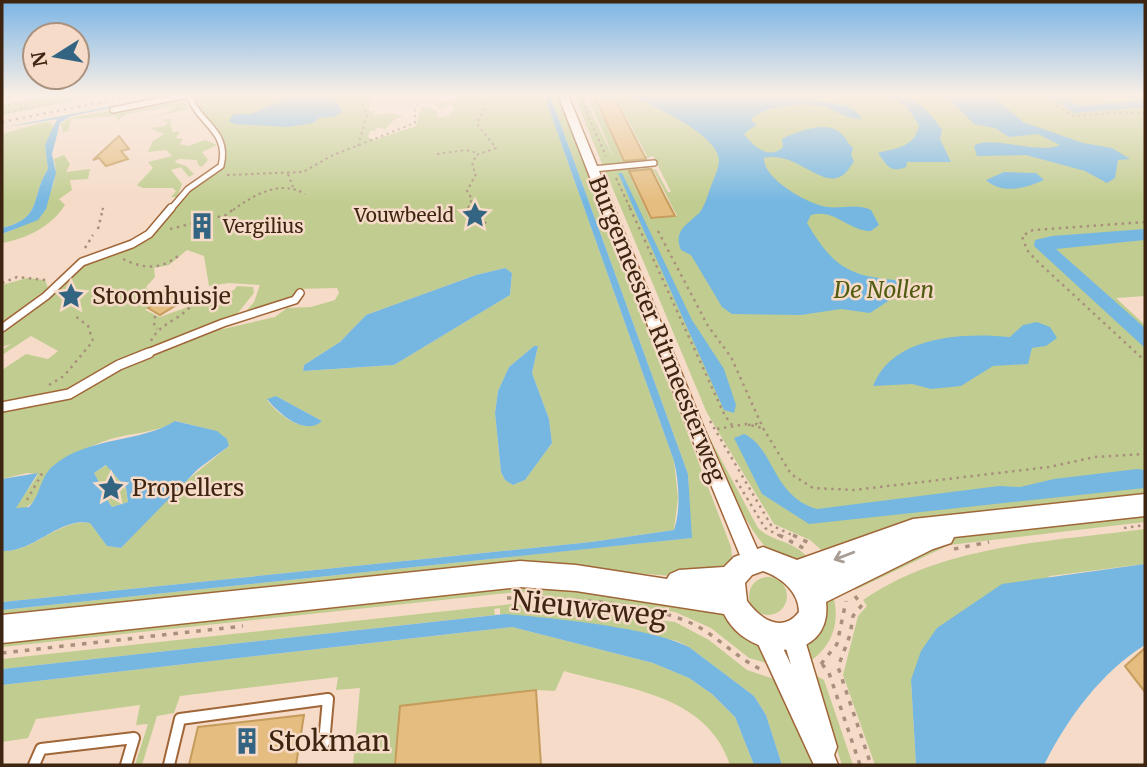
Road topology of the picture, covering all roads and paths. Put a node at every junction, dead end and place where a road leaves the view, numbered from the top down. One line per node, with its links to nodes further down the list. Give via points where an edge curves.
1 (215, 131): 18 (lane, via 225,150 221,166)
2 (362, 131): 7 (path)
3 (396, 131): 7 (path)
4 (480, 131): 9 (path, via 496,148)
5 (580, 131): 16 (street, Burgemeester Ritmeesterweg)
6 (589, 131): 15 (path)
7 (358, 146): 17 (path, via 313,168)
8 (466, 150): 9 (path); 10 (path); 11 (path)
9 (481, 153): 11 (path)
10 (437, 154)
11 (476, 157): 22 (path, via 472,166 476,174 467,191 472,199)
12 (2, 161): 14 (path)
13 (654, 163): 15 (lane)
14 (2, 166)
15 (611, 167): 16 (lane); 40 (path)
16 (593, 169): 51 (street, Burgemeester Ritmeesterweg)
17 (288, 174): 18 (path); 19 (path)
18 (210, 177): 27 (lane, via 188,189 154,230)
19 (293, 187): 20 (path); 24 (path, via 258,192 226,215)
20 (310, 197)
21 (105, 206): 25 (path)
22 (468, 208)
23 (1145, 222): 36 (path, via 1033,230 1022,236 1036,260)
24 (184, 225)
25 (98, 229)
26 (658, 231): 41 (path, via 708,326 731,357)
27 (110, 252): 28 (path, via 140,267 167,264); 30 (lane, via 82,261)
28 (178, 256)
29 (2, 283): 30 (path, via 30,277)
30 (59, 285): 35 (lane)
31 (300, 293): 38 (lane, via 295,300 119,365 69,394)
32 (190, 307): 34 (path, via 179,319 157,329 153,327)
33 (74, 316): 37 (path, via 88,326 93,341 64,376)
34 (155, 316)
35 (2, 328)
36 (1145, 361)
37 (47, 386)
38 (2, 407)
39 (705, 413): 42 (path)
40 (732, 425): 41 (path); 42 (path)
41 (761, 428): 43 (path, via 791,474 813,488 854,490)
42 (716, 429): 52 (path, via 771,525 805,540); 52 (path, via 711,430 760,523 807,550)
43 (1145, 454)
44 (44, 470): 45 (path)
45 (27, 500)
46 (1145, 505): 49 (street)
47 (1145, 525): 48 (path)
48 (1119, 528)
49 (1003, 530): 50 (path); 52 (street, via 929,538)
50 (952, 550)
51 (752, 560): 52 (street, via 775,560); 54 (street, via 740,567)
52 (829, 582): 53 (path); 59 (street, via 812,605 808,623); 61 (path, via 837,644); 68 (path, via 862,605 853,616 838,667)
53 (867, 590)
54 (732, 591): 57 (street, Nieuweweg, via 486,575); 58 (street, via 745,622)
55 (501, 598): 61 (path, Nieuweweg, via 674,616 702,629 749,664 768,671)
56 (251, 625): 60 (path)
57 (2, 629)
58 (765, 635): 59 (street); 61 (street)
59 (793, 635): 61 (street)
60 (2, 653)
61 (802, 669): 66 (street); 67 (path, via 829,673)
62 (324, 743): 65 (lane, via 328,699 180,719)
63 (34, 765): 64 (lane, via 41,749 134,738)
64 (126, 765)
65 (169, 765)
66 (828, 765)
67 (860, 765)
68 (871, 765)

